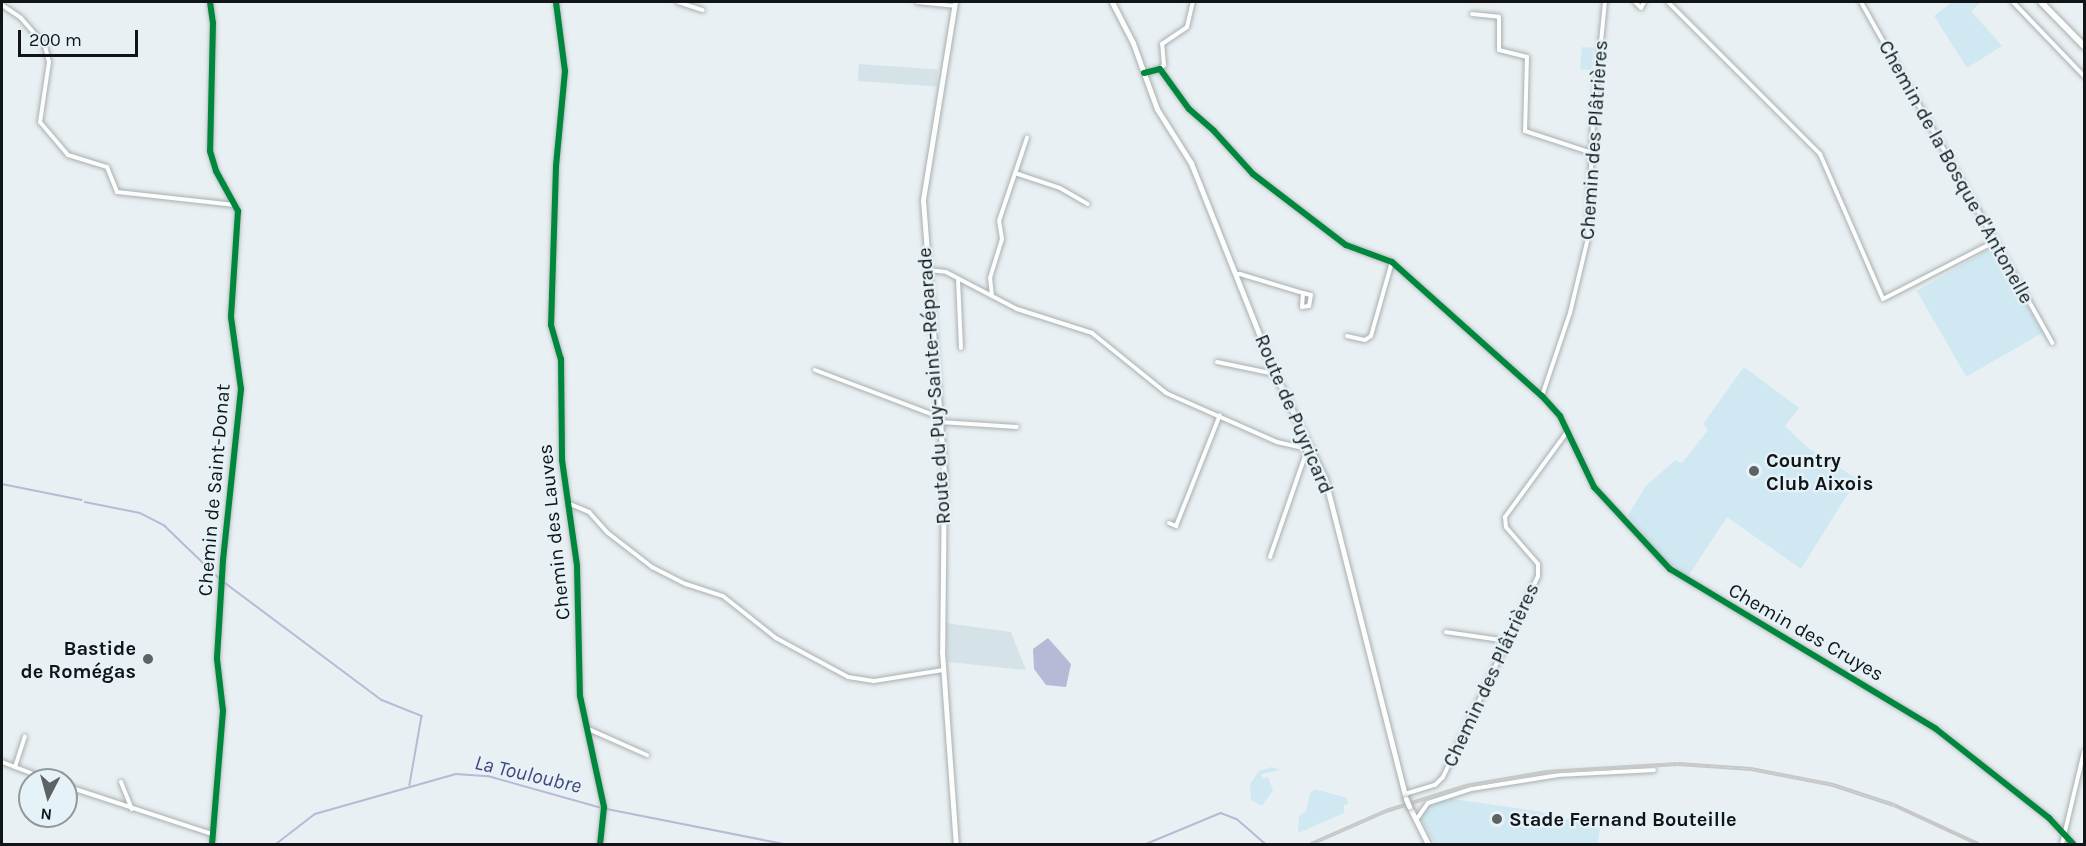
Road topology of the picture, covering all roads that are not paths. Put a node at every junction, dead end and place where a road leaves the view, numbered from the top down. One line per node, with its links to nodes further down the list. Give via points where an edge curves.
1 (210, 2): 26 (street, Chemin de Saint-Donat, via 211,161)
2 (556, 2): 46 (street, Chemin des Lauves, via 565,70 556,167 551,326 561,359 562,460)
3 (678, 2): 16 (street)
4 (917, 2): 14 (street)
5 (1112, 2): 20 (main road, Route de Puyricard)
6 (1193, 2): 19 (street, via 1187,27 1162,44 1164,64)
7 (1605, 2): 23 (street, Chemin des Plâtrières)
8 (1635, 2): 9 (street, via 1641,8)
9 (1644, 2)
10 (1668, 2): 27 (street, via 1820,154 1883,299)
11 (1861, 2): 27 (street, Chemin de la Bosque d'Antonelle)
12 (2013, 2): 21 (street)
13 (2041, 2): 18 (main road)
14 (954, 4): 29 (main road, Route du Puy-Sainte-Réparade, via 926,166 923,200)
15 (2, 5): 26 (street, via 21,18 45,46 49,62 40,122 68,155 107,167 117,192)
16 (703, 10)
17 (1472, 14): 23 (street, via 1499,17 1499,50 1527,57 1524,131)
18 (2085, 46)
19 (1160, 69): 20 (street); 28 (street, via 1189,109 1214,130 1253,174 1346,245)
20 (1144, 73): 30 (main road, Route de Puyricard, via 1157,109 1191,163)
21 (2085, 76)
22 (1027, 138): 24 (street)
23 (1592, 153): 40 (street, Chemin des Plâtrières, via 1588,238 1570,313)
24 (1015, 173): 25 (street, via 1060,188); 33 (street, via 999,221 1002,239 990,278)
25 (1088, 204)
26 (235, 205): 66 (street, Chemin de Saint-Donat, via 231,317 241,388 217,659 223,711)
27 (1994, 242): 35 (street, Chemin de la Bosque d'Antonelle)
28 (1392, 262): 34 (street, via 1371,336 1365,340); 40 (street)
29 (928, 270): 31 (street); 42 (main road, Route du Puy-Sainte-Réparade)
30 (1238, 274): 32 (street); 39 (main road, Route de Puyricard)
31 (958, 278): 33 (street); 36 (street)
32 (1303, 293)
33 (993, 297): 41 (street, via 1102,338 1156,387)
34 (1347, 336)
35 (2052, 343)
36 (961, 348)
37 (1217, 362): 39 (street)
38 (814, 370): 42 (street)
39 (1275, 374): 45 (main road, Route de Puyricard)
40 (1542, 396): 44 (street)
41 (1220, 415): 45 (street, via 1278,442); 47 (street, via 1176,526)
42 (939, 420): 43 (street); 51 (main road, Route du Puy-Sainte-Réparade, via 944,498)
43 (1017, 427)
44 (1567, 432): 50 (street, Chemin des Plâtrières, via 1505,517 1506,527 1533,555 1539,570); 65 (street, Chemin des Cruyes, via 1594,487 1670,569 1936,729)
45 (1310, 450): 48 (street); 62 (main road, Route de Puyricard, via 1325,478)
46 (570, 504): 51 (street, via 589,512 608,534 652,567 723,596 776,638 837,672 874,681); 52 (street, Chemin des Lauves)
47 (1168, 523)
48 (1270, 557)
49 (1446, 632): 50 (street)
50 (1508, 641): 62 (street, Chemin des Plâtrières, via 1443,777 1435,785)
51 (944, 670): 69 (main road, Route du Puy-Sainte-Réparade)
52 (585, 728): 55 (street); 68 (street, Chemin des Lauves, via 604,809)
53 (25, 737): 57 (street)
54 (2085, 752): 65 (street)
55 (646, 755)
56 (2, 762): 57 (street)
57 (15, 767): 58 (street)
58 (18, 768)
59 (1654, 770): 64 (street, via 1559,775 1471,789 1428,803)
60 (121, 782): 63 (street)
61 (78, 790): 63 (street)
62 (1405, 797): 64 (main road, Route de Puyricard, bridge)
63 (132, 810): 66 (street)
64 (1415, 820): 70 (main road, Route de Puyricard)
65 (2063, 831): 71 (street); 72 (street, Chemin des Cruyes)
66 (212, 834): 67 (street, Chemin de Saint-Donat)
67 (212, 844)
68 (600, 844)
69 (956, 844)
70 (1428, 844)
71 (2062, 844)
72 (2073, 844)

